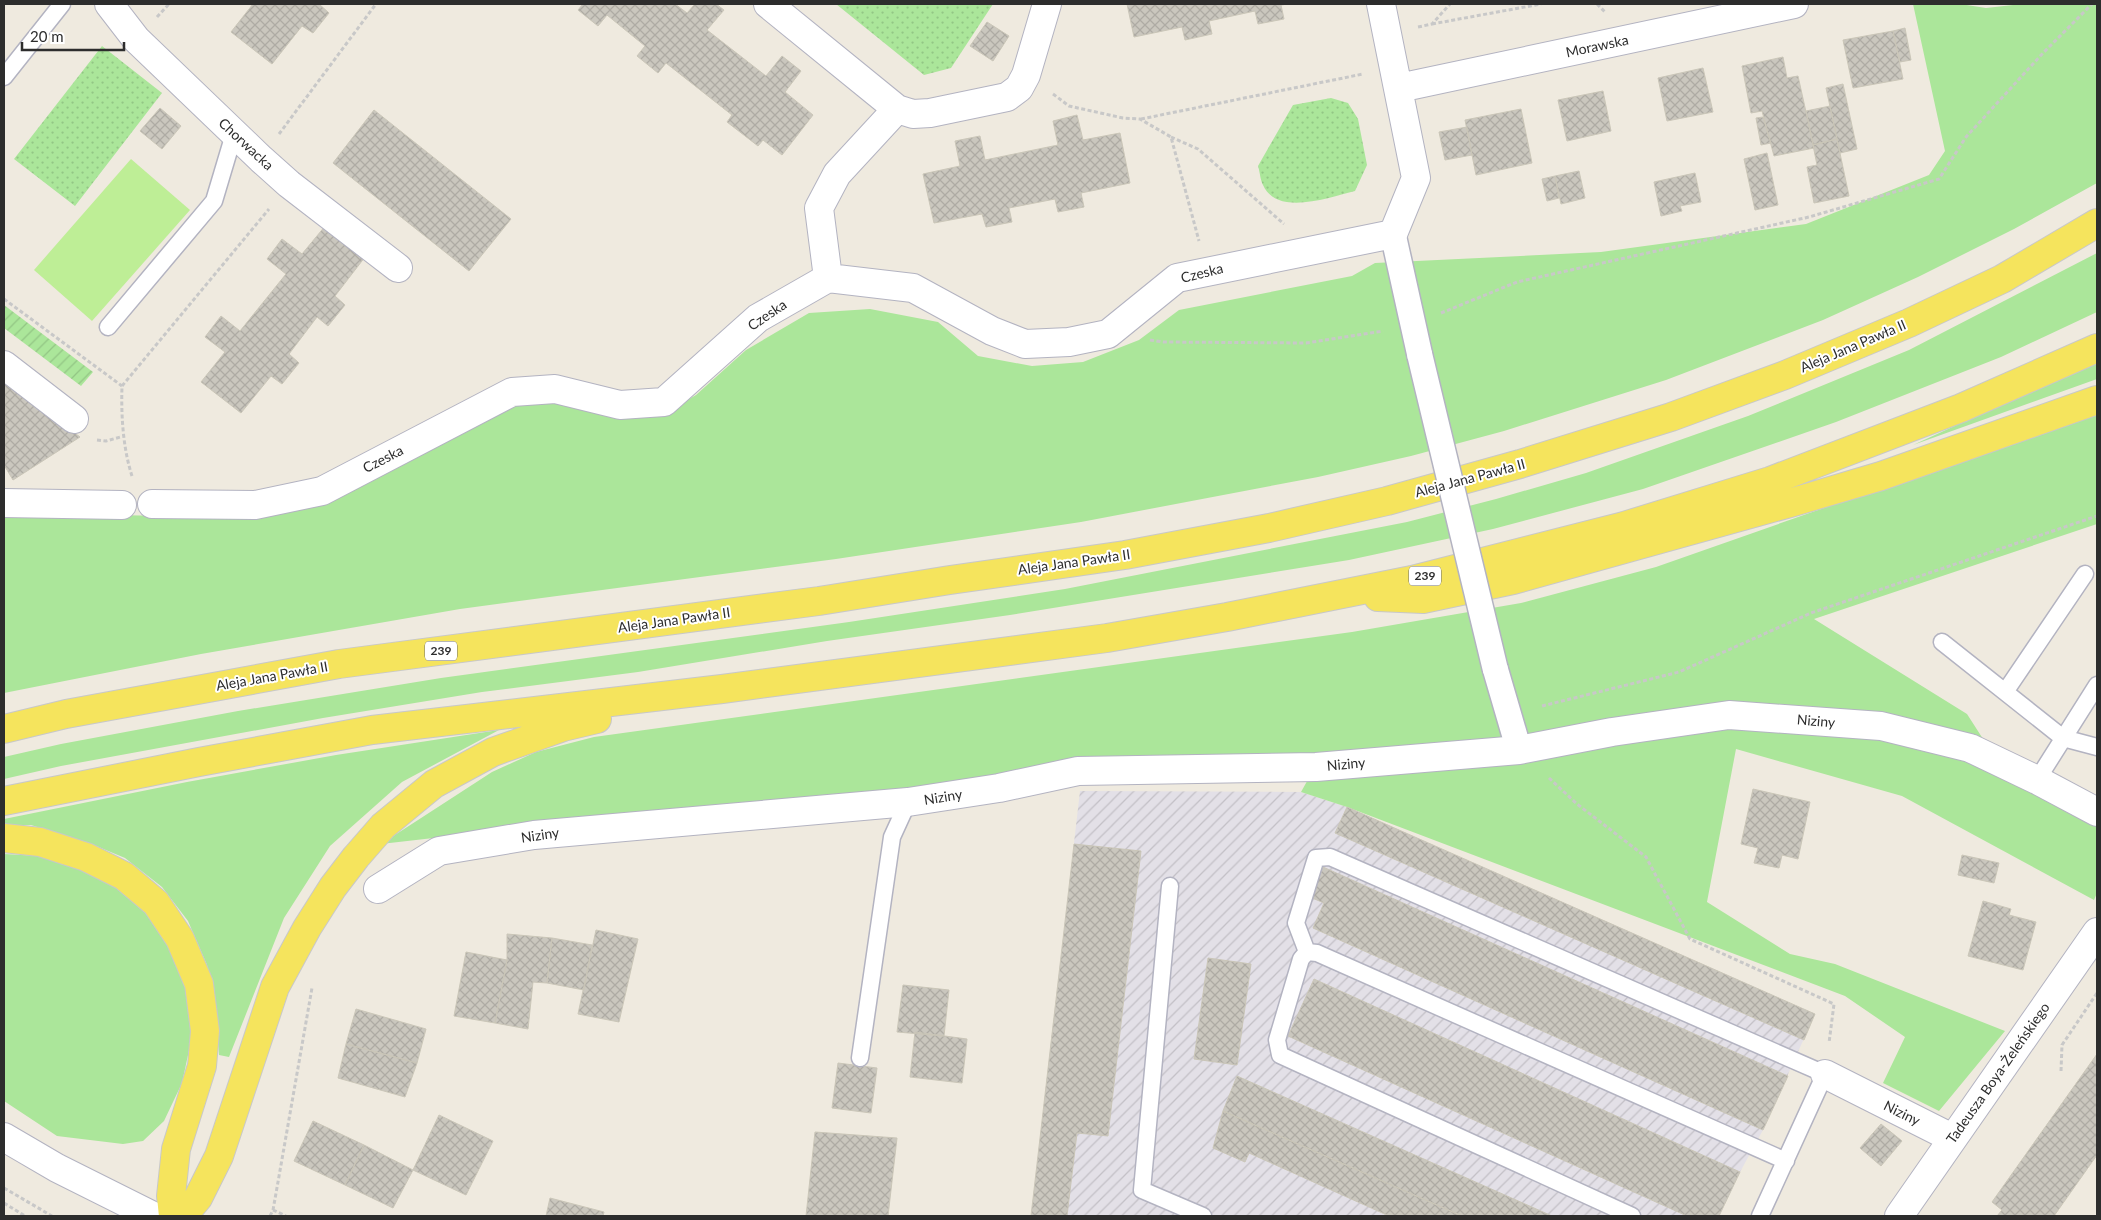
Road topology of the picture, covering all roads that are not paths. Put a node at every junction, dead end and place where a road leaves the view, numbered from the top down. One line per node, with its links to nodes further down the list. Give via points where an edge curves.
1 (62, 4): 7 (lane)
2 (109, 4): 10 (street, Chorwacka, via 136,39)
3 (768, 4): 9 (street)
4 (1047, 4): 9 (street, via 1026,75 1019,88 1007,97 930,113 913,114)
5 (1381, 4): 8 (street)
6 (1794, 4): 8 (street, Morawska)
7 (4, 77)
8 (1397, 80): 12 (street, via 1416,178)
9 (897, 109): 14 (street, via 837,174 818,208)
10 (234, 134): 13 (street, Chorwacka, via 289,184); 15 (lane, via 214,201)
11 (2097, 224): 29 (main road, Aleja Jana Pawła II / 239, via 2002,278 1909,323 1786,375 1671,417 1520,464 1387,500 1269,528 1125,556 818,601 340,664 66,714)
12 (1393, 234): 14 (street, Czeska, via 1177,278 1108,334 1068,342 1025,344 992,331 913,288); 32 (street, bridge, via 1494,668)
13 (398, 268)
14 (828, 278): 21 (street, Czeska, via 758,318 664,402 620,405 555,389 512,392 322,491 255,505)
15 (108, 327)
16 (2097, 348): 24 (main road, 239, via 1961,408 1770,481 1624,526 1412,580)
17 (4, 365): 19 (street)
18 (2097, 400): 24 (main road, via 1881,476 1513,580 1423,599)
19 (74, 419)
20 (4, 503): 22 (street)
21 (152, 504)
22 (122, 505)
23 (2084, 574): 28 (lane)
24 (1337, 595): 27 (main road, 239, via 1107,638)
25 (1942, 642): 28 (lane)
26 (2097, 685): 30 (lane)
27 (722, 689): 34 (main road, 239, via 372,730); 49 (main road, via 563,727 493,752 434,784 383,826 333,887 275,987 219,1156 198,1198)
28 (2006, 692): 30 (lane)
29 (4, 729)
30 (2064, 738): 31 (lane); 33 (lane)
31 (2097, 747)
32 (1520, 750): 33 (street, Niziny, via 1612,732 1729,715 1881,726 1970,748); 35 (street, Niziny, via 1316,766 1078,771 999,788)
33 (2036, 780): 36 (street, Niziny)
34 (4, 801)
35 (908, 802): 39 (street, Niziny, via 534,835 439,851); 42 (lane, via 892,837)
36 (2097, 812)
37 (4, 838): 48 (main road, via 40,842 86,856 124,876 156,903 180,939 199,984 205,1031 202,1066 176,1149 171,1196)
38 (1170, 886): 50 (lane, via 1142,1190)
39 (378, 889)
40 (2097, 932): 45 (street, Tadeusza Boya-Żeleńskiego)
41 (1307, 952): 43 (lane, via 1296,923 1316,858 1330,857); 46 (lane, via 1317,953); 51 (lane, via 1301,959 1277,1040 1280,1055)
42 (860, 1058)
43 (1825, 1074): 45 (street, Niziny); 46 (lane)
44 (4, 1137): 47 (street, via 57,1168)
45 (1952, 1138): 53 (street, Tadeusza Boya-Żeleńskiego)
46 (1786, 1161): 52 (lane)
47 (153, 1216)
48 (173, 1216)
49 (183, 1216)
50 (1203, 1216)
51 (1632, 1216)
52 (1760, 1216)
53 (1900, 1216)

